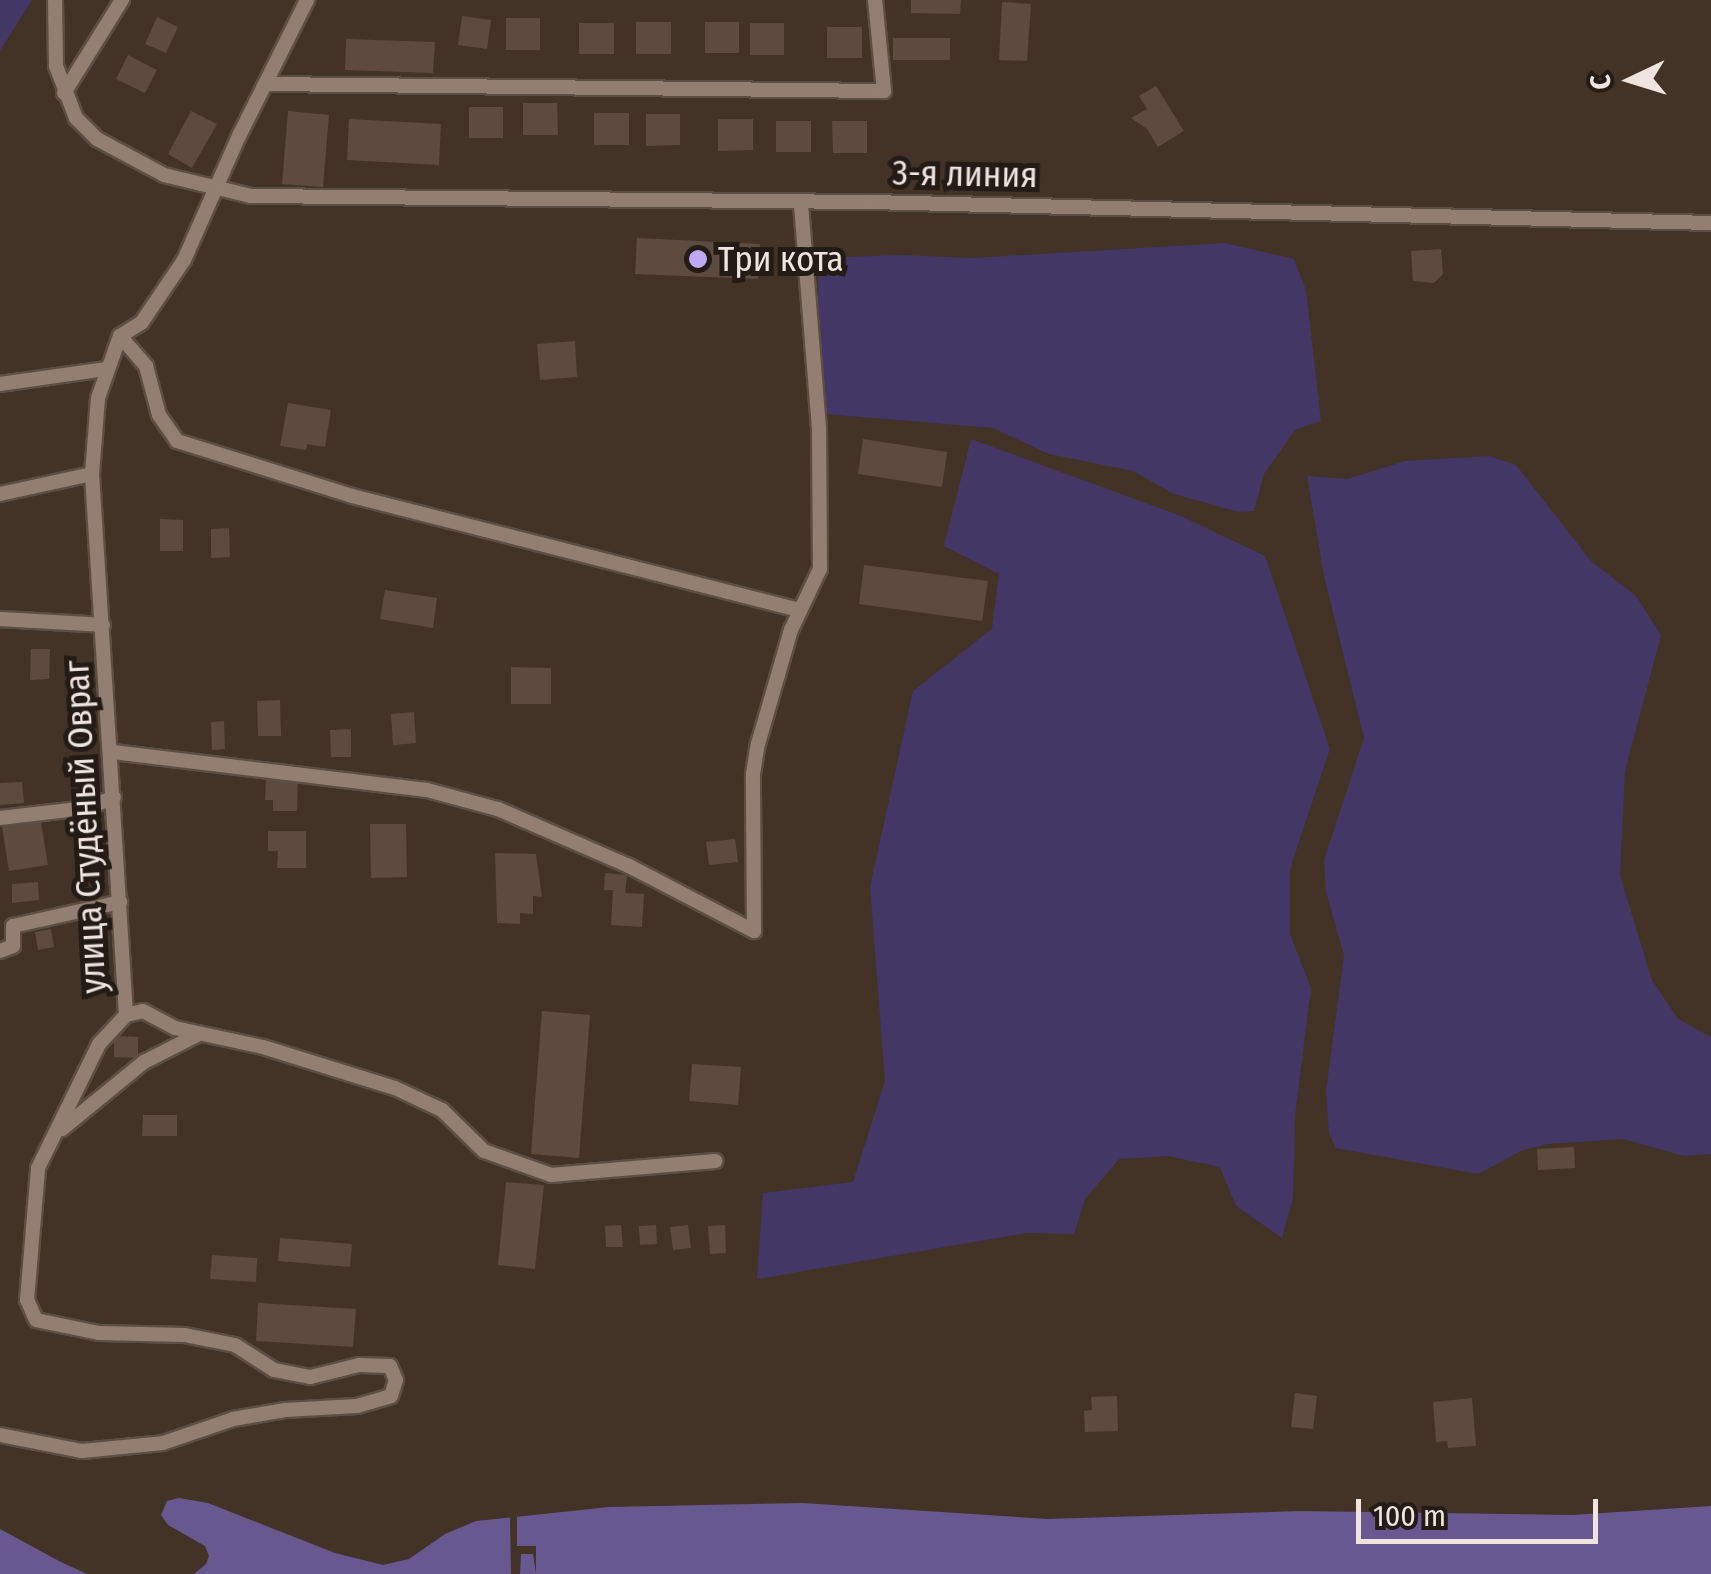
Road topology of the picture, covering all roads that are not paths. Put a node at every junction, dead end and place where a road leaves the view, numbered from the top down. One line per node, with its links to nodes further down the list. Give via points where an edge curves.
1 (56, 0): 6 (street, via 56,66)
2 (122, 0): 6 (street)
3 (307, 0): 5 (street, улица Студёный Овраг)
4 (875, 0): 5 (street, via 884,91)
5 (265, 84): 7 (street, улица Студёный Овраг)
6 (64, 94): 7 (street, 3-я линия, via 97,139 164,175)
7 (218, 190): 8 (street, 3-я линия, via 251,196); 10 (street, улица Студёный Овраг, via 184,260 142,322)
8 (801, 205): 9 (street, 3-я линия); 15 (street, via 819,428 820,570)
9 (1711, 224)
10 (120, 336): 11 (street, улица Студёный Овраг); 15 (street, via 146,366 159,415 178,441 352,496)
11 (105, 369): 12 (street); 13 (street, улица Студёный Овраг)
12 (0, 384)
13 (92, 474): 14 (street); 17 (street, улица Студёный Овраг)
14 (0, 494)
15 (800, 610): 18 (street, via 753,774 754,931 498,809 427,790)
16 (0, 619): 17 (street)
17 (103, 625): 18 (street, улица Студёный Овраг)
18 (113, 752): 19 (street, улица Студёный Овраг)
19 (114, 797): 20 (street, via 87,808); 21 (street, улица Студёный Овраг)
20 (0, 818)
21 (120, 902): 22 (street, via 13,926 13,946); 23 (street, улица Студёный Овраг)
22 (0, 951)
23 (126, 1015): 24 (street, via 144,1011); 25 (street, улица Студёный Овраг, via 99,1044)
24 (197, 1035): 25 (street, via 144,1062); 26 (street, via 263,1047 395,1088 442,1110 484,1151 551,1176)
25 (58, 1132): 27 (street, улица Студёный Овраг, via 38,1168 28,1300 36,1320 99,1333 184,1335 236,1345 274,1370 310,1377 359,1365 390,1366 396,1380 392,1396 357,1406 233,1419 163,1443 82,1451)
26 (716, 1161)
27 (0, 1435)

